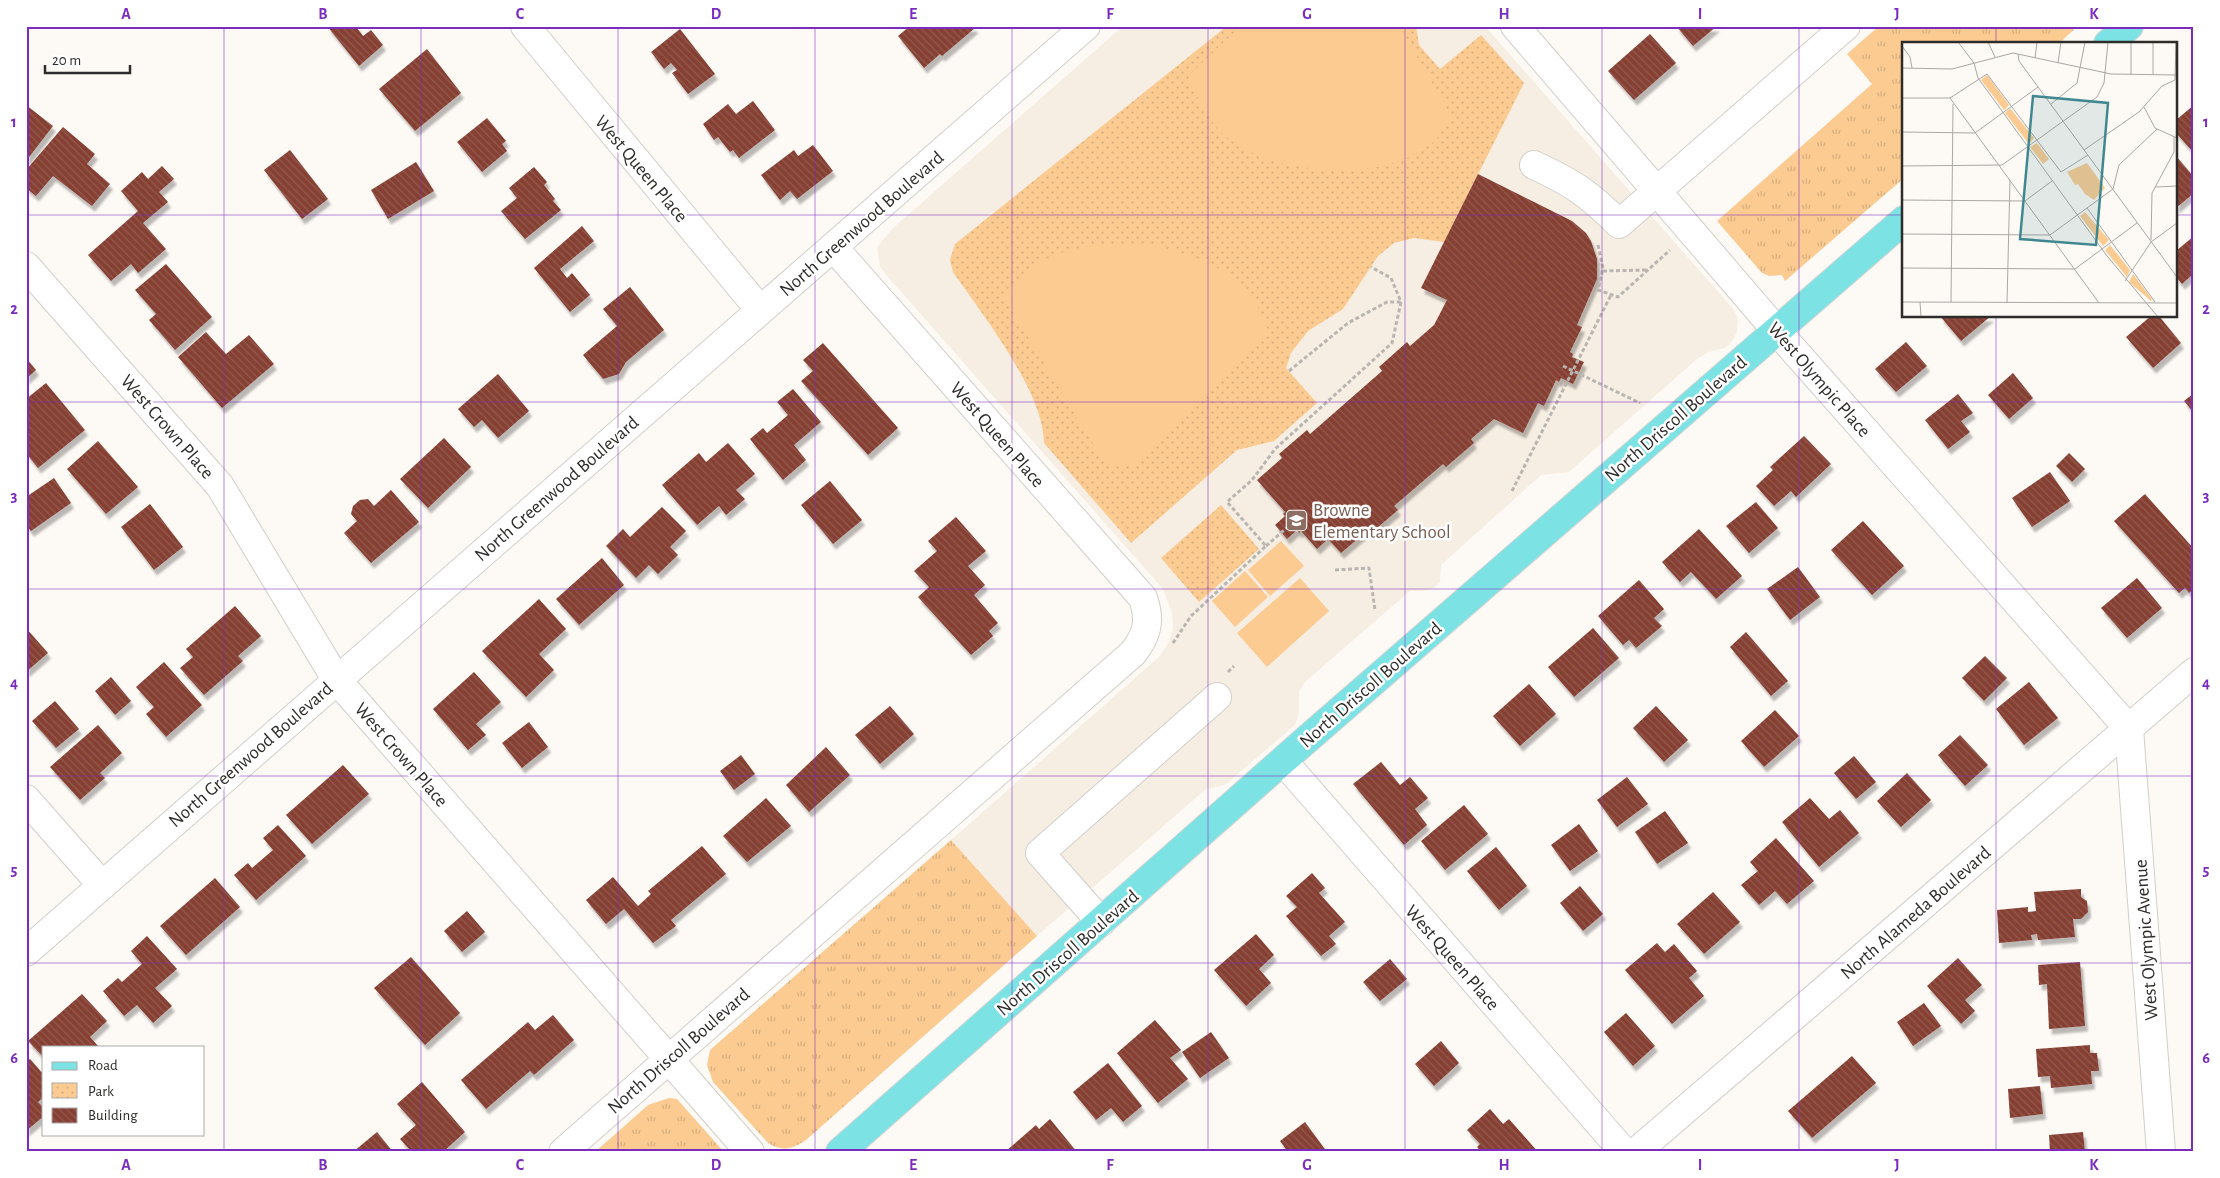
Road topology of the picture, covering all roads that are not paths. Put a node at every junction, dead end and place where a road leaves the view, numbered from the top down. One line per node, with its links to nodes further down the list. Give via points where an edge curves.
1 (524, 26): 12 (street, West Queen Place)
2 (1086, 26): 10 (street, North Greenwood Boulevard)
3 (1515, 26): 8 (street, West Olympic Place)
4 (1846, 26): 8 (street)
5 (2129, 26): 6 (main road)
6 (2110, 42)
7 (1534, 165): 8 (street, via 1572,183 1593,198 1619,224)
8 (1656, 190): 13 (street, West Olympic Place)
9 (1902, 222): 13 (main road, North Driscoll Boulevard)
10 (834, 248): 12 (street, North Greenwood Boulevard); 14 (street, West Queen Place, via 1143,598 1148,612)
11 (26, 266): 16 (street, West Crown Place, via 220,486)
12 (760, 310): 16 (street, North Greenwood Boulevard)
13 (1776, 330): 18 (street, West Olympic Place); 19 (main road, North Driscoll Boulevard)
14 (1148, 627): 24 (street, North Driscoll Boulevard, via 1133,654)
15 (2194, 672): 18 (street, North Alameda Boulevard)
16 (336, 679): 21 (street, North Greenwood Boulevard); 24 (street, West Crown Place)
17 (1217, 697): 22 (street, via 1040,853)
18 (2129, 729): 29 (street, North Alameda Boulevard); 30 (street, West Olympic Avenue)
19 (1283, 761): 22 (main road, North Driscoll Boulevard); 28 (street, West Queen Place)
20 (26, 799): 21 (street)
21 (102, 885): 23 (street, North Greenwood Boulevard)
22 (1101, 922): 27 (main road, North Driscoll Boulevard)
23 (26, 952)
24 (669, 1058): 25 (street, North Driscoll Boulevard); 26 (street, West Crown Place)
25 (563, 1152)
26 (750, 1152)
27 (840, 1152)
28 (1624, 1152)
29 (1636, 1152)
30 (2161, 1152)

